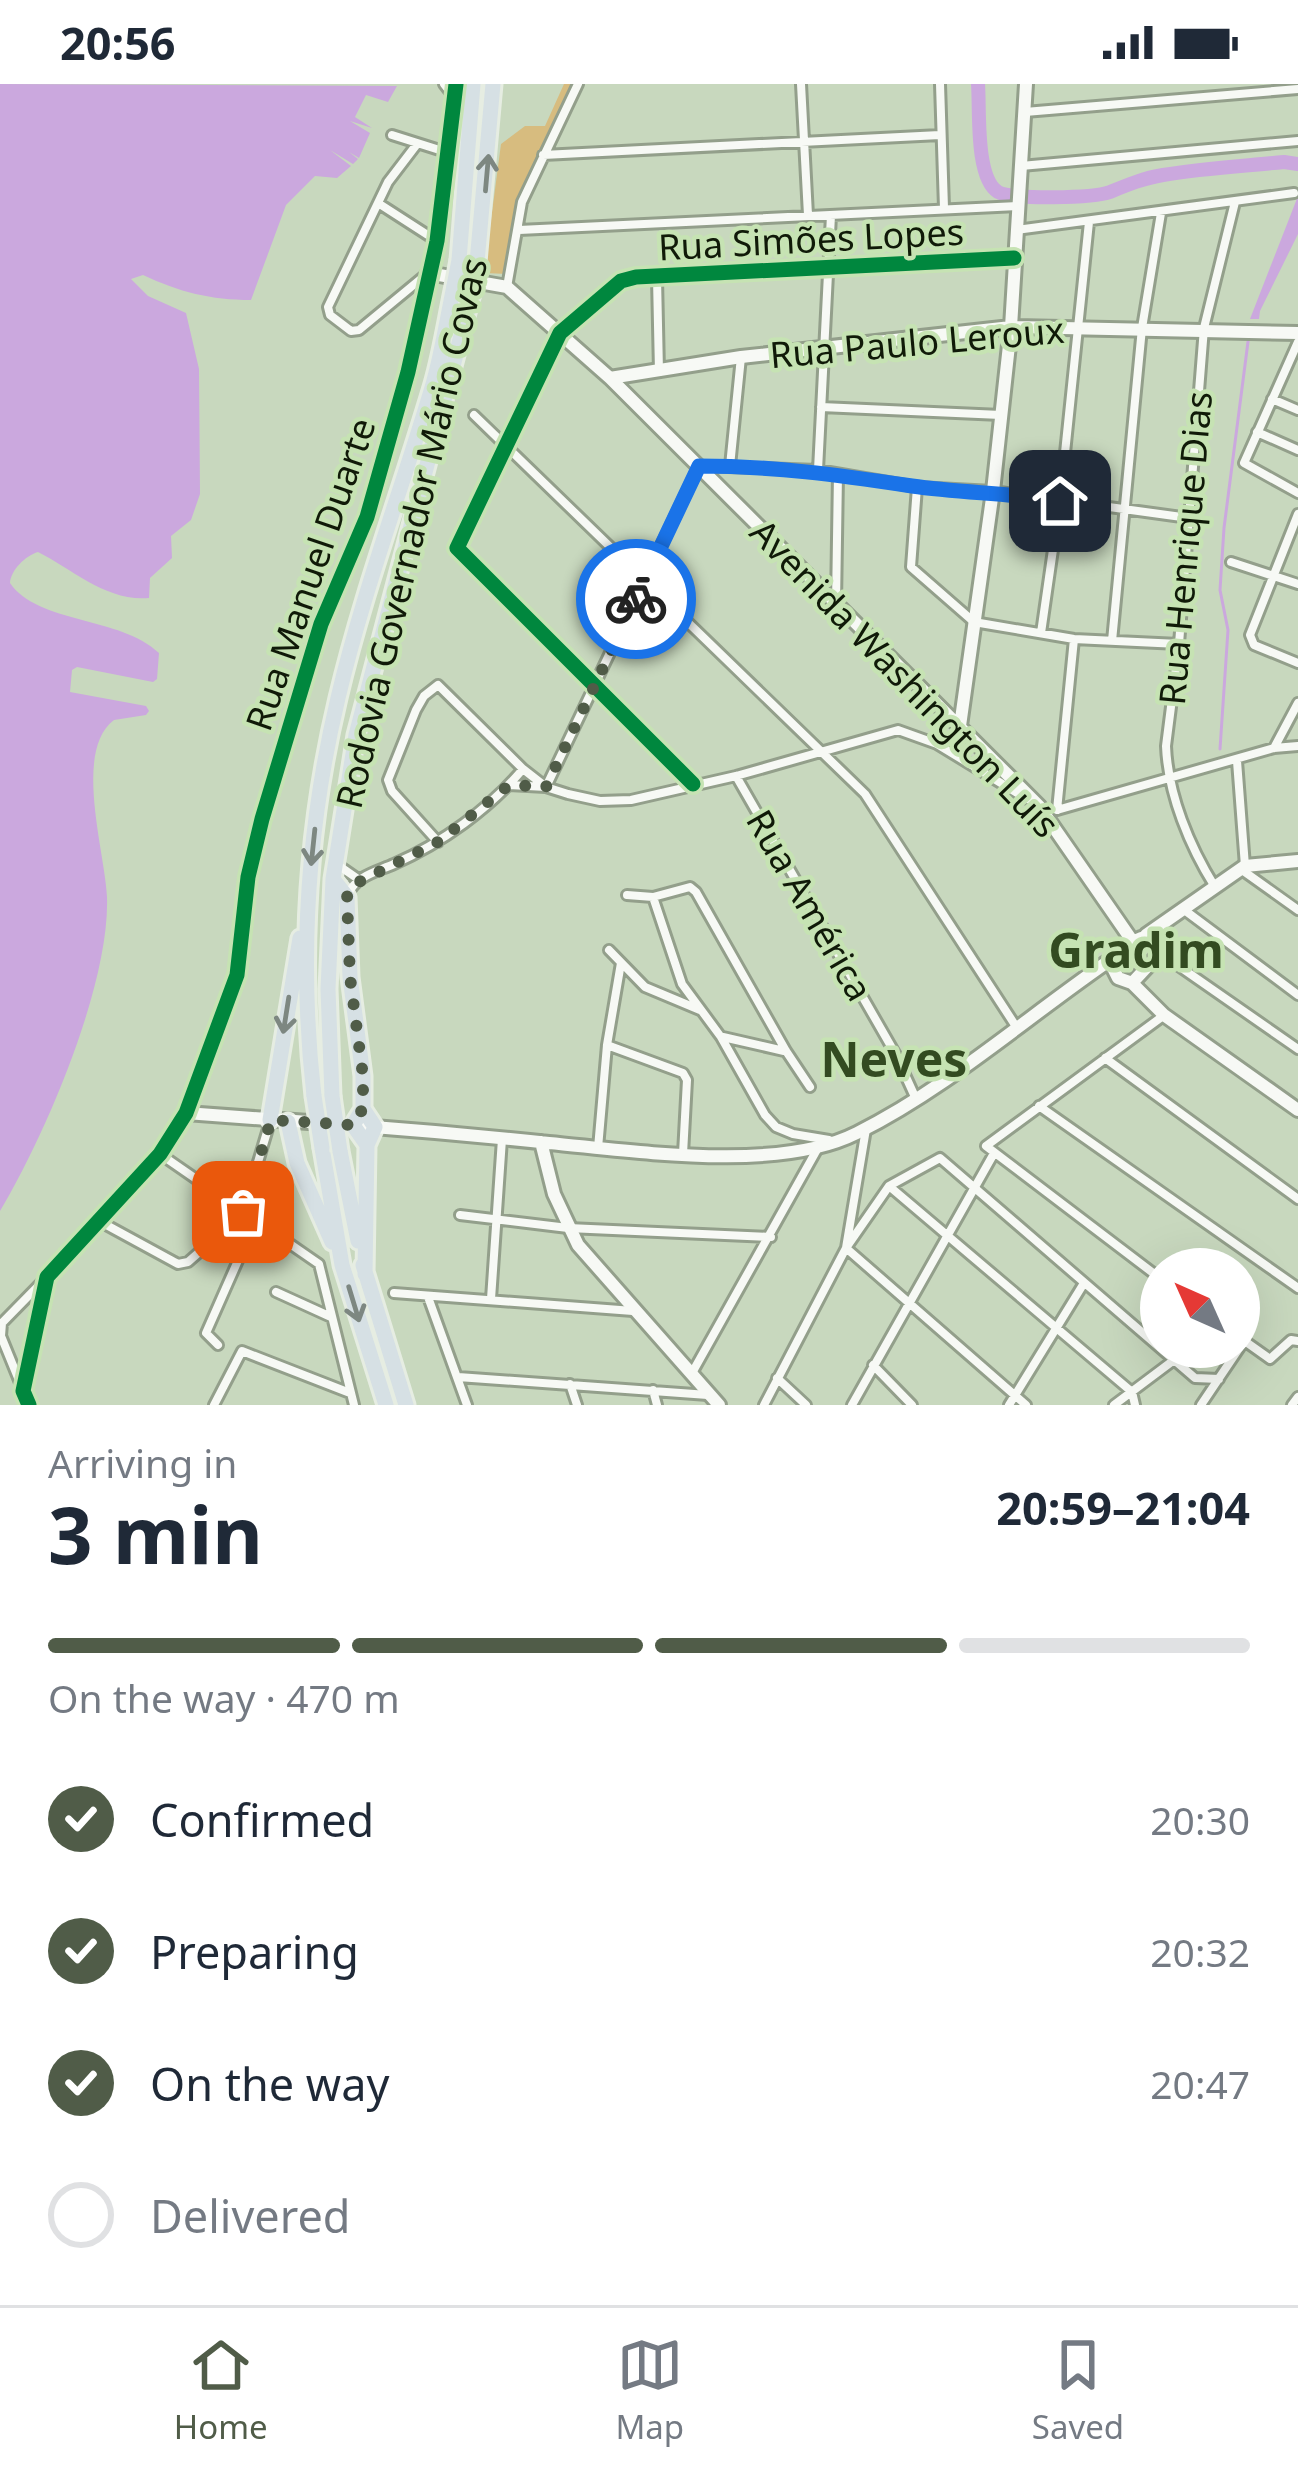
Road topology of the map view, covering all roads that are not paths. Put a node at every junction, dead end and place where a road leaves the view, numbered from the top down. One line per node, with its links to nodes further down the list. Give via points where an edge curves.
1 (444, 84): 11 (street)
2 (456, 84): 11 (street)
3 (473, 84): 103 (highway, Rodovia Governador Mário Covas, one-way to 103, bridge, via 454,286 434,380 338,695)
4 (493, 84): 95 (highway, Rodovia Governador Mário Covas, one-way to 4, bridge, via 372,670 472,290)
5 (578, 84): 19 (street)
6 (801, 84): 16 (street)
7 (940, 84): 14 (street)
8 (1026, 84): 12 (street)
9 (1298, 88): 10 (street)
10 (1241, 89): 12 (street)
11 (455, 98): 18 (street)
12 (1023, 112): 20 (street)
13 (392, 135): 17 (street)
14 (940, 135): 16 (street); 25 (street)
15 (1298, 141): 20 (street)
16 (805, 143): 19 (street); 27 (street)
17 (417, 145): 18 (street); 24 (street)
18 (449, 153): 32 (street)
19 (543, 154): 30 (street)
20 (1021, 166): 22 (street)
21 (1294, 193): 23 (street)
22 (1019, 198): 25 (street); 31 (street)
23 (1235, 202): 26 (street); 41 (street, Rua Henrique Dias)
24 (377, 203): 32 (street); 35 (street, via 330,315 359,330)
25 (944, 208): 28 (street)
26 (1161, 213): 29 (street); 40 (street)
27 (808, 215): 28 (street); 30 (street)
28 (831, 215): 34 (street)
29 (1089, 222): 31 (street); 39 (street)
30 (519, 230): 37 (street)
31 (1016, 230): 33 (street)
32 (437, 241): 35 (street)
33 (1014, 259): 34 (street, Rua Simões Lopes); 38 (street)
34 (828, 269): 36 (street, Rua Simões Lopes); 44 (street)
35 (428, 273): 37 (street); 126 (street, Rua Manuel Duarte, via 367,518 321,624 262,819 237,975)
36 (657, 278): 42 (street, Rua Simões Lopes, via 621,281); 46 (street)
37 (507, 287): 42 (street, Avenida Washington Luís)
38 (1011, 327): 39 (street, Rua Paulo Leroux); 44 (street, Rua Paulo Leroux); 52 (street)
39 (1079, 328): 40 (street, Rua Paulo Leroux); 63 (street)
40 (1142, 328): 41 (street, Rua Paulo Leroux); 64 (street)
41 (1204, 328): 43 (street, Rua Paulo Leroux); 66 (street, Rua Henrique Dias)
42 (560, 333): 47 (street, Avenida Washington Luís); 54 (street)
43 (1298, 338): 48 (street)
44 (827, 348): 45 (street, Rua Paulo Leroux); 49 (street)
45 (741, 357): 46 (street, Rua Paulo Leroux); 57 (street)
46 (659, 373): 47 (street, Rua Paulo Leroux)
47 (610, 378): 56 (street, Avenida Washington Luís)
48 (1273, 399): 50 (street); 53 (street)
49 (821, 407): 52 (street); 58 (street)
50 (1298, 410)
51 (474, 415): 54 (street)
52 (1001, 415): 61 (street)
53 (1257, 431): 55 (street); 62 (street, via 1247,467)
54 (506, 447): 69 (street); 78 (street, via 457,548)
55 (1298, 450)
56 (699, 466): 57 (street); 69 (street); 71 (street, Avenida Washington Luís)
57 (730, 466): 58 (street)
58 (818, 470): 59 (street)
59 (838, 474): 60 (street); 71 (street)
60 (917, 487): 61 (street); 72 (street, via 911,567)
61 (994, 491): 63 (street); 72 (street)
62 (1298, 493)
63 (1060, 501): 64 (street); 73 (street)
64 (1125, 508): 66 (street); 75 (street)
65 (1298, 514): 68 (street)
66 (1189, 518): 76 (street, Rua Henrique Dias)
67 (1231, 562): 68 (street)
68 (1271, 575): 70 (street); 77 (street, via 1250,641)
69 (645, 580): 78 (street); 83 (street)
70 (1298, 584)
71 (836, 605): 80 (street, Avenida Washington Luís)
72 (974, 622): 73 (street); 80 (street)
73 (1041, 634): 74 (street)
74 (1075, 639): 75 (street); 91 (street)
75 (1112, 641): 76 (street)
76 (1179, 644): 87 (street, Rua Henrique Dias, via 1166,746)
77 (1298, 663)
78 (593, 687): 88 (street); 90 (street)
79 (1298, 703): 82 (street)
80 (961, 726): 91 (street, Avenida Washington Luís)
81 (1298, 746): 82 (street)
82 (1274, 748): 84 (street)
83 (820, 752): 86 (street); 91 (street, via 909,730); 115 (street, via 882,815)
84 (1237, 761): 87 (street); 94 (street)
85 (523, 769): 89 (street); 90 (street); 92 (street, via 438,685 424,696 388,780)
86 (736, 776): 88 (street); 122 (street, Rua América)
87 (1172, 777): 91 (street); 97 (street, Rua Henrique Dias, via 1192,851)
88 (693, 784): 90 (street, via 600,801)
89 (509, 785): 90 (street); 92 (street)
90 (546, 787)
91 (1047, 810): 105 (street, Avenida Washington Luís)
92 (438, 842): 96 (street)
93 (1298, 861): 94 (street)
94 (1243, 868): 97 (street); 102 (street)
95 (334, 871): 96 (street); 99 (highway); 137 (highway, Rodovia Governador Mário Covas, bridge)
96 (358, 879): 99 (street)
97 (1215, 887): 101 (street)
98 (627, 895): 100 (street)
99 (347, 897): 124 (highway)
100 (653, 897): 113 (street, via 674,963); 119 (street, via 694,889)
101 (1183, 910): 104 (street); 112 (street)
102 (1298, 910)
103 (308, 912): 127 (highway, one-way to 127, via 292,978); 137 (highway, Rodovia Governador Mário Covas, bridge, via 314,1096)
104 (1161, 925): 105 (street); 107 (street)
105 (1140, 939): 107 (street, Avenida Washington Luís, via 1157,938); 108 (street)
106 (609, 950): 109 (street)
107 (1161, 950): 111 (street); 118 (street)
108 (1113, 958): 110 (street); 111 (street)
109 (621, 963): 113 (street, via 646,987); 117 (street)
110 (1086, 976): 111 (street); 115 (street)
111 (1125, 981): 114 (street)
112 (1298, 995)
113 (701, 1011): 116 (street)
114 (1164, 1015): 120 (street); 125 (street)
115 (1016, 1028): 122 (street)
116 (722, 1036): 119 (street); 132 (street, via 776,1126)
117 (607, 1045): 136 (street); 139 (street, via 683,1072)
118 (1298, 1049)
119 (785, 1052): 121 (street)
120 (1105, 1058): 123 (street); 143 (street)
121 (810, 1087)
122 (916, 1099): 130 (street)
123 (1039, 1106): 140 (street, via 987,1144); 157 (street)
124 (363, 1108): 128 (highway); 129 (highway)
125 (1298, 1110)
126 (186, 1113): 127 (street); 138 (street, Rua Manuel Duarte)
127 (279, 1121): 128 (street); 144 (street); 153 (highway)
128 (353, 1125): 129 (street); 135 (highway)
129 (375, 1127): 131 (street); 135 (highway)
130 (867, 1127): 132 (street); 151 (street)
131 (502, 1139): 133 (street); 146 (street)
132 (837, 1141): 134 (street)
133 (541, 1142): 136 (street); 148 (street)
134 (820, 1144): 139 (street, via 759,1156); 150 (street)
135 (367, 1145): 154 (highway)
136 (598, 1148): 139 (street)
137 (331, 1149): 153 (highway, Rodovia Governador Mário Covas); 154 (highway, Rodovia Governador Mário Covas)
138 (160, 1154): 144 (street); 147 (street, Rua Manuel Duarte)
139 (683, 1154)
140 (993, 1155): 141 (street); 152 (street)
141 (973, 1185): 142 (street, via 940,1158); 149 (street); 156 (street)
142 (889, 1186): 149 (street); 151 (street)
143 (1298, 1199)
144 (243, 1212): 164 (street, via 319,1264)
145 (460, 1215): 146 (street)
146 (498, 1219): 148 (street); 161 (street)
147 (99, 1221): 155 (street, Rua Manuel Duarte); 168 (street, via 178,1264 213,1240 234,1244 240,1256 206,1333)
148 (568, 1228): 150 (street); 163 (street)
149 (949, 1233): 162 (street); 165 (street)
150 (771, 1237): 174 (street)
151 (846, 1248): 162 (street); 176 (street)
152 (1140, 1264)
153 (342, 1265): 189 (highway, Rodovia Governador Mário Covas, one-way to 189)
154 (365, 1274): 190 (highway, Rodovia Governador Mário Covas)
155 (47, 1276): 180 (street); 180 (street, Rua Manuel Duarte, via 0,1329)
156 (1084, 1282): 165 (street); 166 (street)
157 (1298, 1288)
158 (276, 1292): 164 (street)
159 (394, 1293): 160 (street)
160 (428, 1297): 161 (street); 175 (street)
161 (491, 1299): 163 (street)
162 (908, 1302): 170 (street); 183 (street)
163 (633, 1311): 174 (street)
164 (333, 1318): 182 (street)
165 (1058, 1328): 181 (street); 183 (street)
166 (1140, 1331)
167 (1296, 1337): 169 (street, via 1270,1359)
168 (218, 1345)
169 (1260, 1352)
170 (873, 1365): 196 (street); 197 (street)
171 (1164, 1368): 181 (street)
172 (1183, 1368): 177 (street, via 1195,1378)
173 (1225, 1368): 177 (street)
174 (691, 1376): 185 (street)
175 (458, 1377): 178 (street); 191 (street)
176 (778, 1378): 194 (street); 195 (street)
177 (1219, 1379): 202 (street)
178 (570, 1384): 179 (street); 192 (street)
179 (653, 1390): 185 (street); 193 (street)
180 (23, 1391): 186 (street, Rua Manuel Duarte)
181 (1132, 1392): 200 (street); 201 (street)
182 (350, 1393): 187 (street, via 247,1352 238,1354); 188 (street)
183 (1014, 1395): 198 (street); 199 (street)
184 (1298, 1397): 203 (street)
185 (714, 1400)
186 (28, 1405)
187 (214, 1405)
188 (354, 1405)
189 (386, 1405)
190 (406, 1405)
191 (467, 1405)
192 (578, 1405)
193 (657, 1405)
194 (764, 1405)
195 (806, 1405)
196 (852, 1405)
197 (912, 1405)
198 (1009, 1405)
199 (1026, 1405)
200 (1114, 1405)
201 (1135, 1405)
202 (1201, 1405)
203 (1292, 1405)

